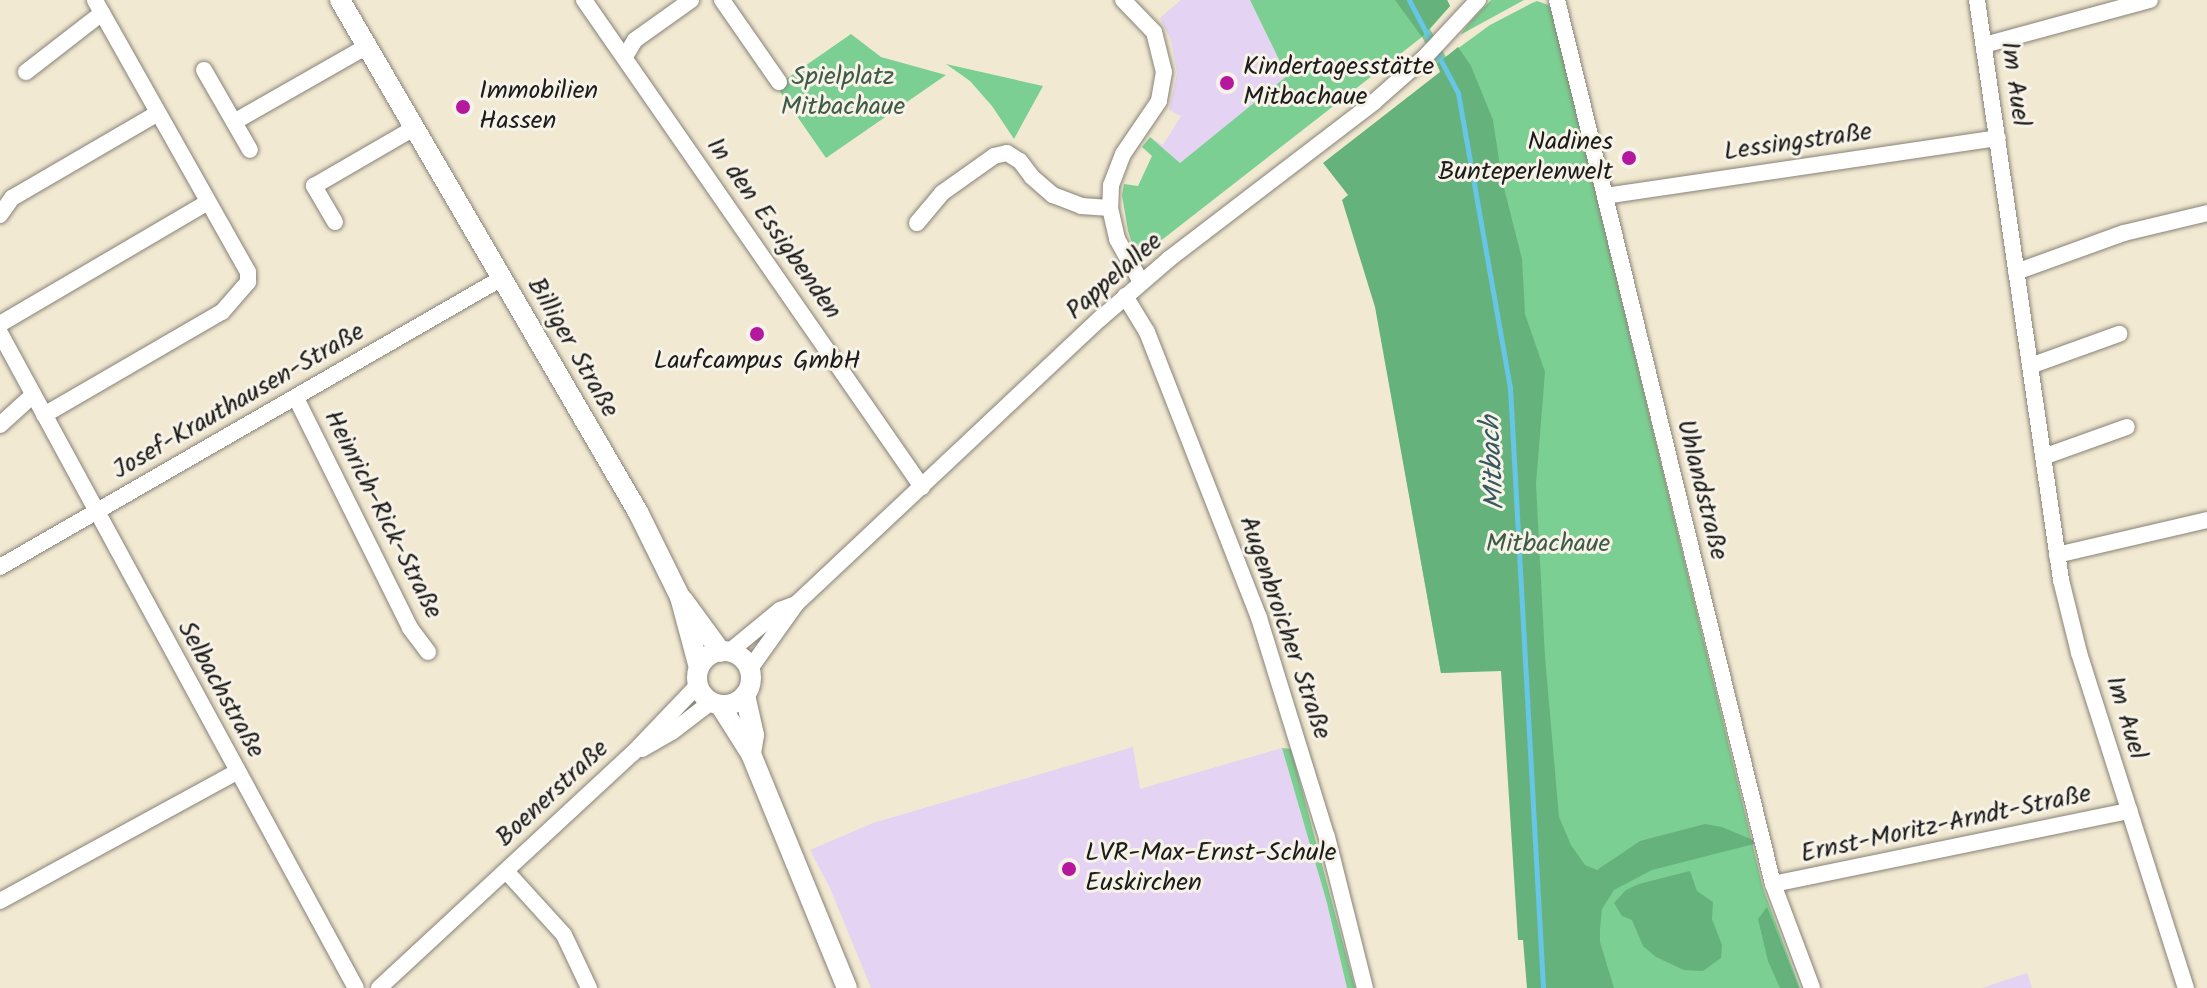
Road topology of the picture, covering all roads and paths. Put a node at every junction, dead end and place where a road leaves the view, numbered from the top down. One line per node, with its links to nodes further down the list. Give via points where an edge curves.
1 (340, 0): 12 (street, Billiger Straße)
2 (584, 0): 13 (street, In den Essigbenden)
3 (691, 0): 13 (street, via 635,40)
4 (722, 0): 16 (street)
5 (1123, 0): 24 (street, via 1154,32 1163,58 1164,87 1153,113 1117,164)
6 (1478, 0): 31 (street, Pappelallee, via 1434,48 1340,130)
7 (1557, 0): 22 (street, Uhlandstraße)
8 (1977, 0): 11 (street, Im Auel)
9 (2150, 0): 11 (street)
10 (98, 7): 15 (street); 17 (street)
11 (1984, 45): 20 (street, Im Auel)
12 (367, 46): 18 (street); 19 (street, Billiger Straße)
13 (626, 55): 43 (street, In den Essigbenden)
14 (204, 70): 18 (street)
15 (26, 72)
16 (779, 82)
17 (158, 113): 23 (street); 26 (street, via 12,198)
18 (234, 122): 21 (street)
19 (414, 128): 27 (street, via 314,186); 30 (street, Billiger Straße)
20 (1998, 138): 22 (street, Lessingstraße); 29 (street, Im Auel)
21 (250, 150)
22 (1605, 196): 59 (street, Uhlandstraße)
23 (208, 202): 33 (street); 39 (street, via 248,272 248,282 230,306)
24 (1110, 208): 28 (street, via 1081,206 1053,195 1007,153 994,156 942,193); 31 (street, via 1123,253)
25 (2207, 213): 29 (street, via 2124,233)
26 (0, 215)
27 (335, 222)
28 (917, 223)
29 (2016, 272): 36 (street, Im Auel)
30 (502, 278): 38 (street, Josef-Krauthausen-Straße); 48 (street, Billiger Straße, via 638,512)
31 (1141, 282): 32 (street, Pappelallee)
32 (1125, 296): 43 (street, Pappelallee); 65 (street, Augenbroicher Straße, via 1147,332 1259,618 1327,837)
33 (0, 324)
34 (0, 333): 37 (street, Selbachstraße)
35 (2119, 334): 36 (street)
36 (2030, 366): 42 (street, Im Auel)
37 (33, 395): 39 (street, Selbachstraße); 40 (street)
38 (296, 398): 44 (street, Josef-Krauthausen-Straße); 50 (street, Heinrich-Rick-Straße, via 410,628)
39 (44, 415): 44 (street, Selbachstraße)
40 (0, 425)
41 (2127, 427): 42 (street)
42 (2043, 457): 46 (street, Im Auel)
43 (922, 487): 49 (street, Pappelallee)
44 (96, 512): 47 (street, Josef-Krauthausen-Straße); 56 (street, Selbachstraße)
45 (2207, 520): 46 (street)
46 (2057, 555): 57 (street, Im Auel, via 2079,653)
47 (0, 567)
48 (680, 597): 51 (street, Billiger Straße); 53 (street, Billiger Straße)
49 (796, 604): 51 (street, Pappelallee); 52 (street, Pappelallee)
50 (428, 652)
51 (725, 652): 52 (street, via 741,658); 53 (street, via 708,656)
52 (749, 670): 54 (street)
53 (707, 690): 54 (street, via 734,703); 55 (street, Billiger Straße); 58 (street, Boenerstraße)
54 (745, 695): 55 (street, Billiger Straße, via 754,735)
55 (751, 754): 64 (street, Billiger Straße)
56 (237, 772): 60 (street); 61 (street, Selbachstraße)
57 (2130, 811): 59 (street, Ernst-Moritz-Arndt-Straße); 67 (street, Im Auel)
58 (506, 871): 62 (street, Boenerstraße); 63 (street, Boenerstraße, via 564,935)
59 (1773, 884): 66 (street, Uhlandstraße)
60 (0, 901)
61 (356, 988)
62 (379, 988)
63 (589, 988)
64 (847, 988)
65 (1365, 988)
66 (1812, 988)
67 (2186, 988)

